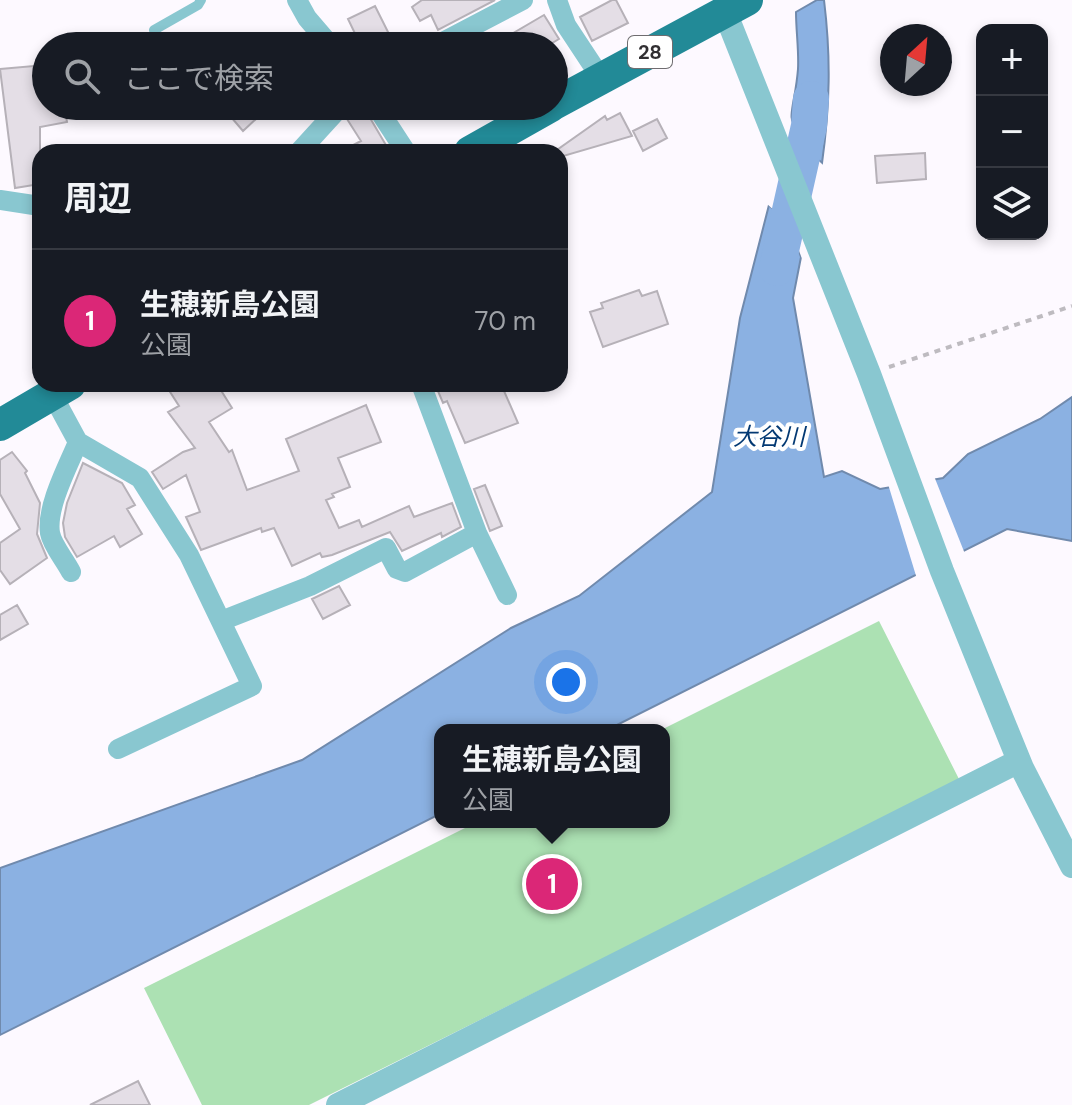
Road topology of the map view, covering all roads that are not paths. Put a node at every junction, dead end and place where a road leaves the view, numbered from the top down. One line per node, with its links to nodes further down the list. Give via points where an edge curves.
1 (201, 0): 6 (lane)
2 (297, 0): 7 (street)
3 (523, 0): 8 (street)
4 (557, 0): 9 (street, via 566,25)
5 (736, 6): 9 (highway, 28); 29 (street, via 777,141)
6 (154, 30)
7 (319, 32)
8 (462, 32)
9 (601, 78): 10 (highway, 28)
10 (568, 96)
11 (328, 120): 14 (street)
12 (385, 120): 15 (street)
13 (526, 120): 16 (highway, 28)
14 (306, 144)
15 (401, 144)
16 (484, 144)
17 (0, 200): 18 (street)
18 (32, 205)
19 (56, 392): 22 (highway)
20 (62, 392): 23 (street)
21 (424, 392): 24 (street)
22 (0, 425)
23 (78, 442): 25 (street, via 56,496 50,527); 27 (street, via 140,478 189,555)
24 (477, 533): 26 (street); 27 (street, via 405,572 397,569 386,548 310,586)
25 (71, 572)
26 (507, 595)
27 (221, 621): 28 (street, via 252,686)
28 (118, 749)
29 (1019, 761): 30 (street); 31 (street)
30 (1072, 866)
31 (341, 1104)

